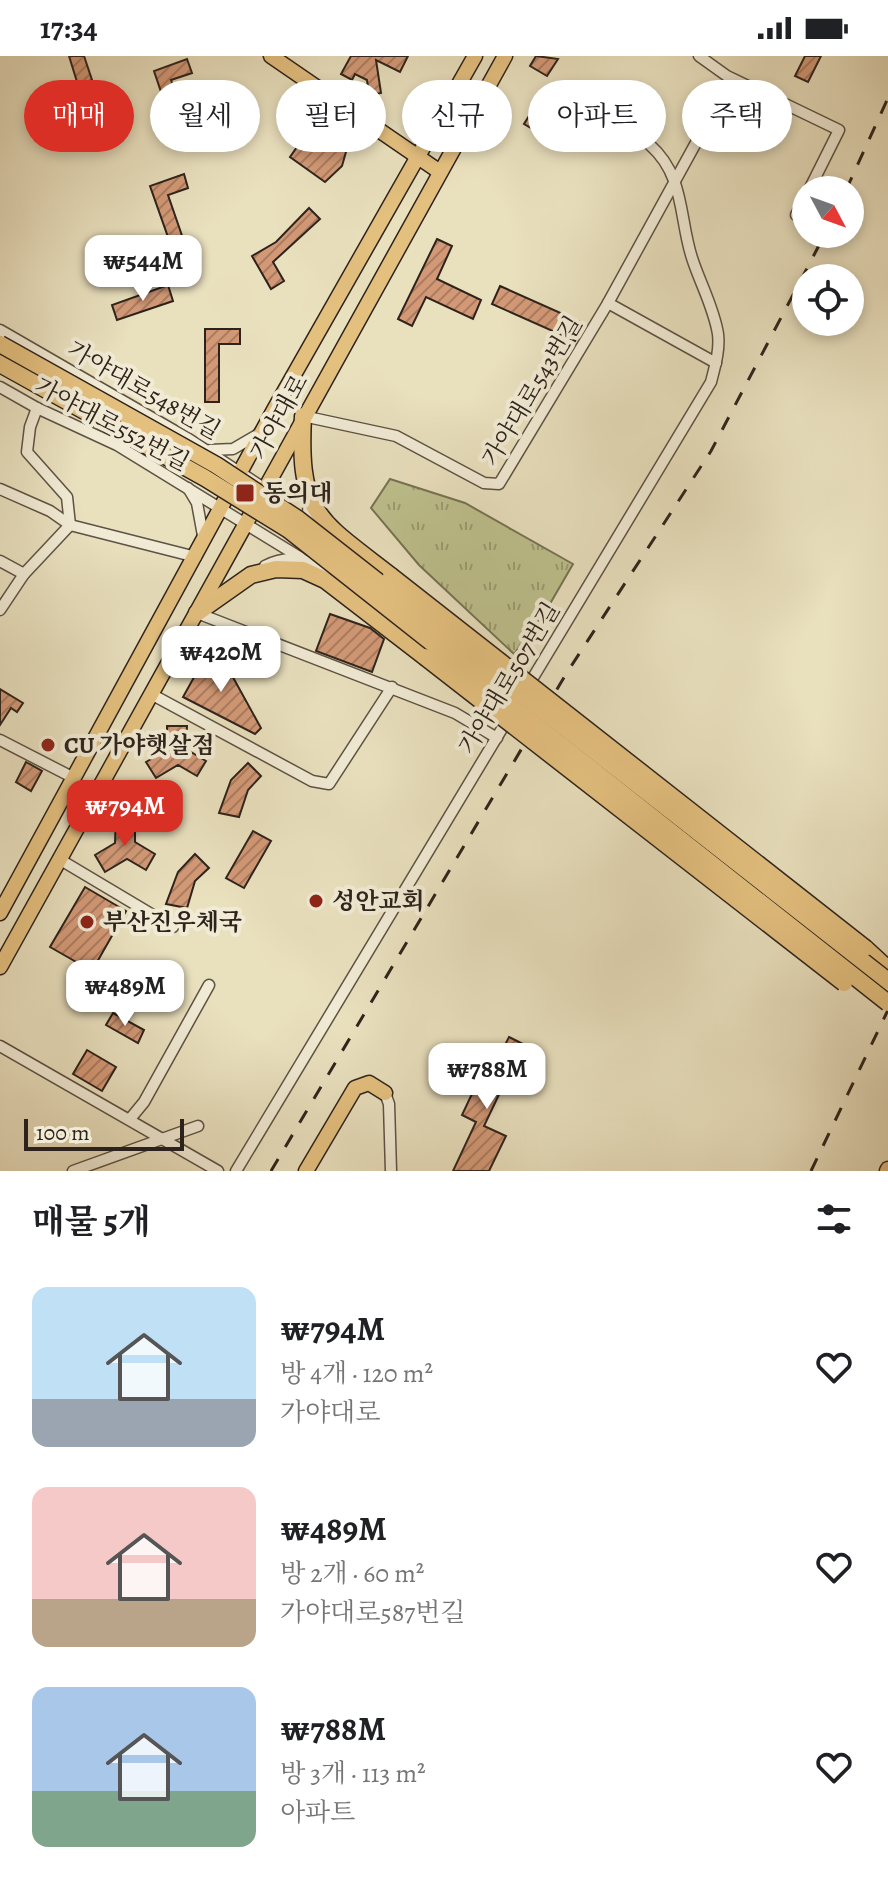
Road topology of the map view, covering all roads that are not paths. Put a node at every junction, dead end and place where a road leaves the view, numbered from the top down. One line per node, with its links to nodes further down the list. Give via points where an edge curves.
1 (271, 56): 7 (main road)
2 (475, 56): 7 (main road, 가야대로)
3 (505, 56): 8 (main road, 가야대로)
4 (699, 56): 5 (street)
5 (731, 79): 9 (street, via 839,130); 10 (street)
6 (655, 152): 10 (street, 가야대로507번길)
7 (418, 157): 8 (main road); 19 (main road, 가야대로)
8 (440, 172): 18 (main road, 가야대로)
9 (816, 176)
10 (676, 184): 11 (street); 14 (street, 가야대로507번길, via 691,254 718,332)
11 (608, 303): 14 (street); 18 (street, 가야대로543번길, via 499,484 484,483 396,436)
12 (0, 330): 20 (street, 가야대로548번길)
13 (0, 344): 49 (highway, bridge, via 216,465 298,519)
14 (716, 363): 41 (street, 가야대로507번길, via 711,382)
15 (0, 364): 51 (highway, bridge, via 289,530)
16 (0, 387): 17 (street, 가야대로552번길)
17 (37, 408): 22 (street, 가야대로552번길, via 117,445); 28 (street, via 27,452 67,497)
18 (303, 416): 24 (main road, 가야대로); 25 (highway, via 303,475)
19 (269, 421): 20 (street, via 243,445); 21 (main road, 가야대로)
20 (208, 450): 21 (street, 가야대로548번길)
21 (242, 471): 24 (street, 가야대로548번길); 26 (main road, 가야대로)
22 (187, 486): 26 (street, 가야대로552번길); 29 (street, via 197,503)
23 (0, 489): 28 (street)
24 (264, 489): 27 (main road, 가야대로); 33 (street, 가야대로548번길)
25 (309, 497): 33 (street, via 308,513); 48 (highway, bridge, via 331,529)
26 (222, 507): 27 (street, 가야대로552번길); 29 (main road, 가야대로)
27 (246, 523): 31 (street, 가야대로552번길); 38 (main road, 가야대로)
28 (70, 525): 30 (street); 34 (street)
29 (204, 542): 30 (main road, 가야대로)
30 (196, 557): 36 (main road, 가야대로)
31 (301, 558): 33 (street, 가야대로552번길, via 378,592); 35 (street, via 278,559)
32 (0, 561): 34 (street)
33 (345, 562)
34 (24, 574): 37 (street)
35 (251, 575): 38 (highway); 52 (highway, bridge, via 303,570 325,580 849,987)
36 (168, 607): 38 (main road, via 192,589 198,597); 43 (main road, 가야대로)
37 (0, 610)
38 (195, 616): 39 (street); 40 (main road, 가야대로)
39 (392, 687): 40 (street, via 329,784 312,781); 41 (street, via 455,713)
40 (151, 694): 44 (main road, 가야대로)
41 (497, 738): 60 (street, 가야대로507번길)
42 (0, 740): 43 (street)
43 (74, 778): 45 (main road, 가야대로)
44 (59, 859): 46 (street); 47 (main road, 가야대로)
45 (0, 913)
46 (173, 927)
47 (0, 967)
48 (888, 969)
49 (888, 981)
50 (209, 985): 55 (street)
51 (888, 1003)
52 (888, 1011)
53 (0, 1046): 55 (street)
54 (385, 1093): 61 (main road, via 369,1083 355,1088); 62 (street)
55 (130, 1119): 57 (street)
56 (198, 1126): 57 (street)
57 (161, 1138): 58 (street); 59 (street)
58 (73, 1171)
59 (218, 1171)
60 (236, 1171)
61 (306, 1171)
62 (391, 1171)

